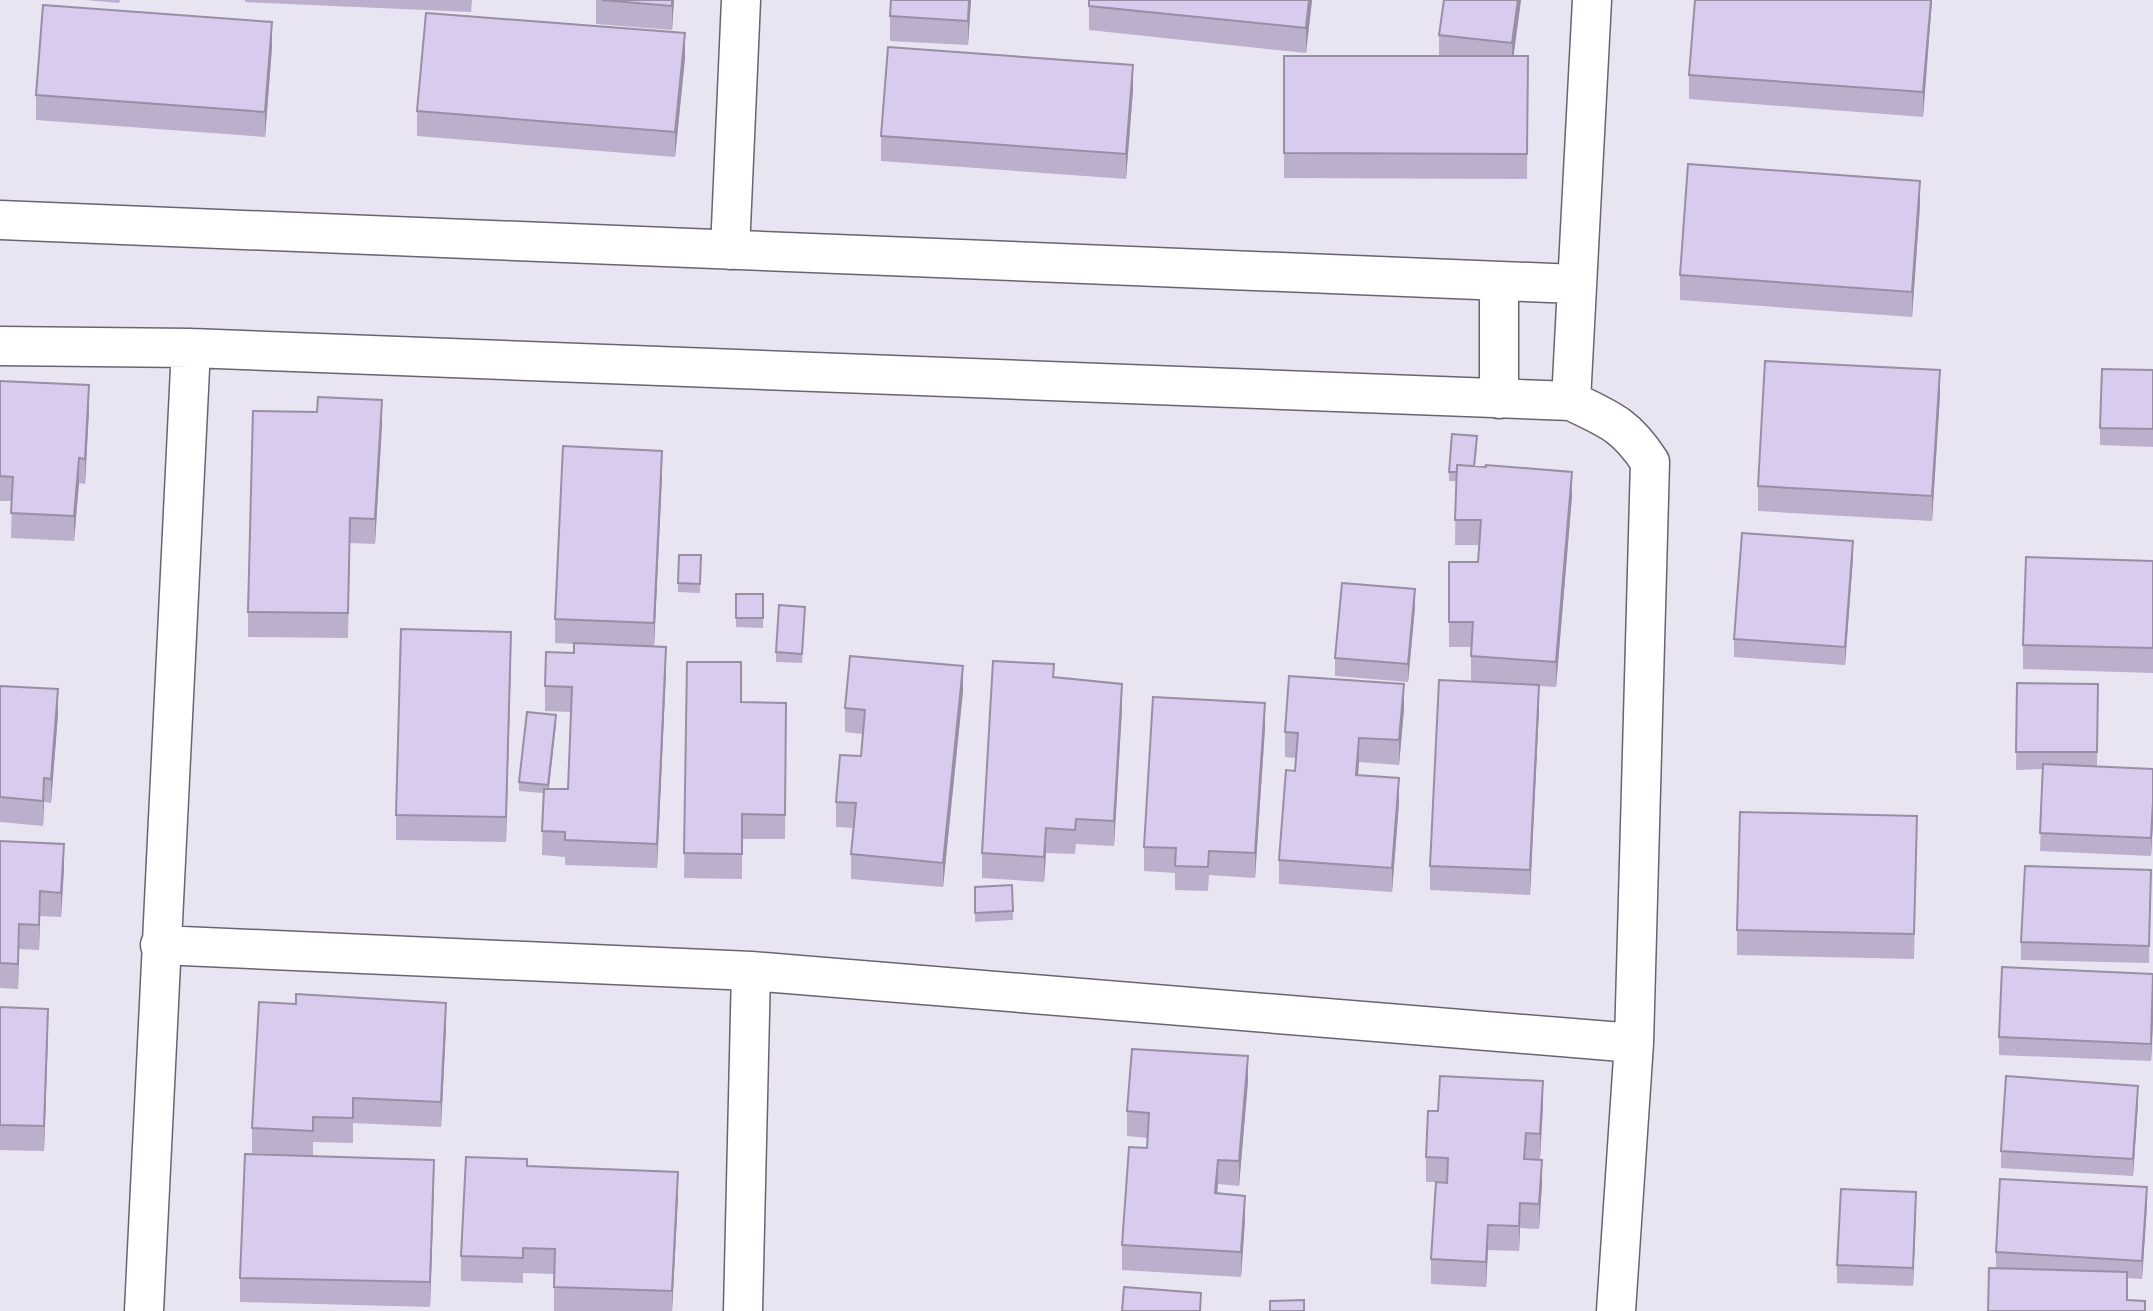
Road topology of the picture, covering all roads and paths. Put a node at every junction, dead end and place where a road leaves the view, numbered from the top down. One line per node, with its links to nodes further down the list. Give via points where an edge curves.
1 (741, 0): 4 (street)
2 (1592, 0): 6 (street)
3 (0, 220): 4 (street)
4 (730, 250): 5 (street)
5 (1499, 282): 6 (street); 9 (street)
6 (1576, 285): 10 (street)
7 (0, 346): 8 (street)
8 (191, 348): 9 (street); 11 (street)
9 (1500, 398): 10 (street)
10 (1571, 401): 13 (street, via 1628,432 1650,462)
11 (160, 945): 12 (street); 14 (street)
12 (751, 971): 13 (street); 15 (street)
13 (1634, 1043): 16 (street)
14 (144, 1311)
15 (743, 1311)
16 (1616, 1311)

